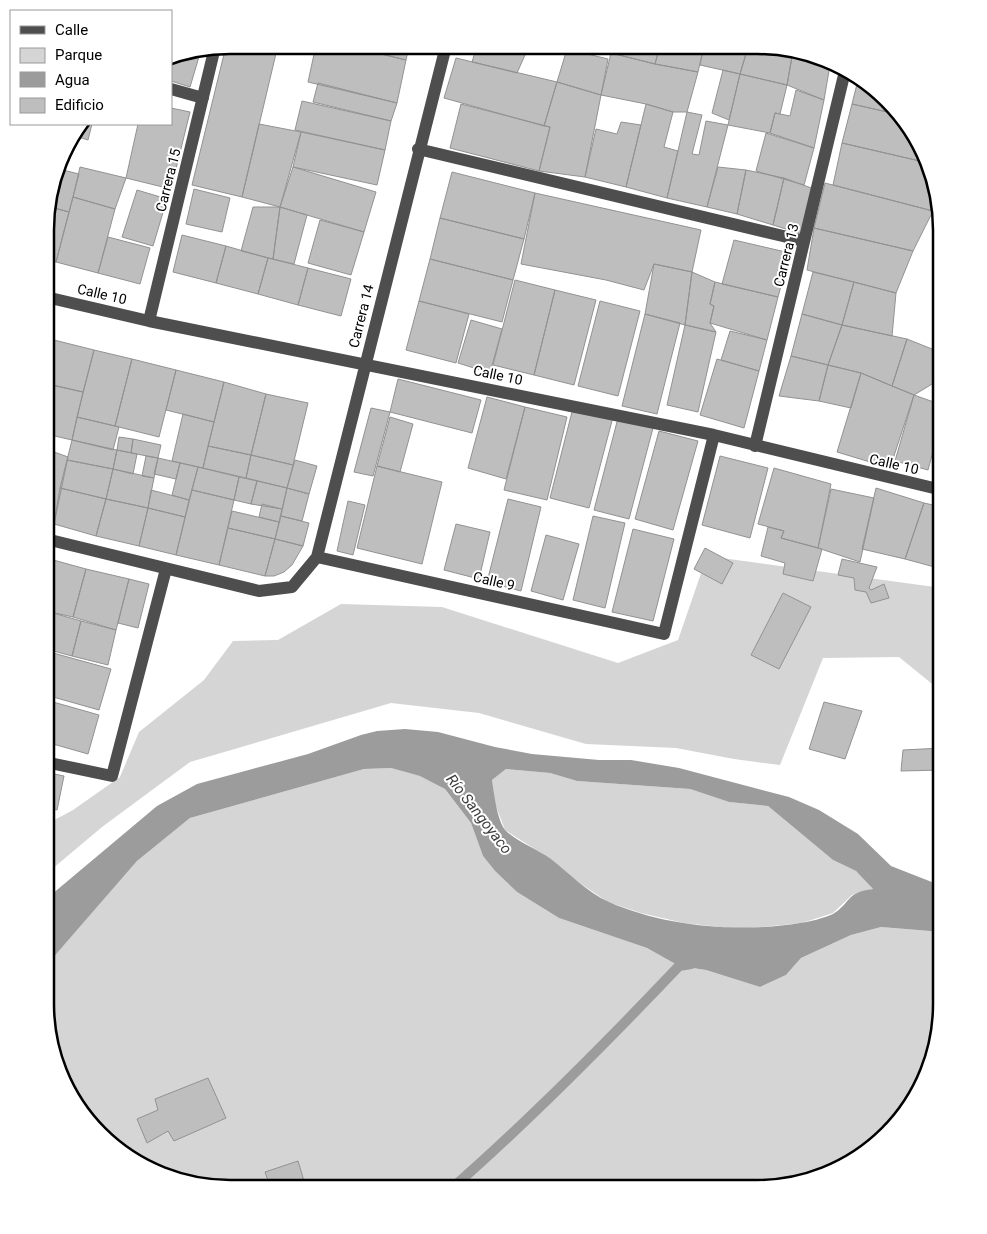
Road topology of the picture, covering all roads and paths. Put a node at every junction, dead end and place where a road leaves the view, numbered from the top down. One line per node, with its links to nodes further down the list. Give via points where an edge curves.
1 (213, 54): 5 (street, Carrera 15)
2 (444, 54): 6 (street, Carrera 14)
3 (844, 76): 7 (street, Carrera 13)
4 (172, 90): 5 (street)
5 (203, 98): 9 (street, Carrera 15)
6 (418, 149): 7 (street); 10 (street, Carrera 14)
7 (804, 241): 12 (street, Carrera 13)
8 (54, 299): 9 (street, Calle 10)
9 (150, 320): 10 (street, Calle 10)
10 (364, 363): 11 (street, Calle 10); 15 (street, Carrera 14)
11 (714, 435): 12 (street, Calle 10); 15 (street, Calle 9, via 664,634)
12 (755, 446): 13 (street, Calle 10)
13 (933, 488)
14 (54, 541): 16 (street)
15 (317, 557): 16 (street, Carrera 14, via 292,587 259,591)
16 (166, 569): 17 (street, via 112,776)
17 (54, 764)

